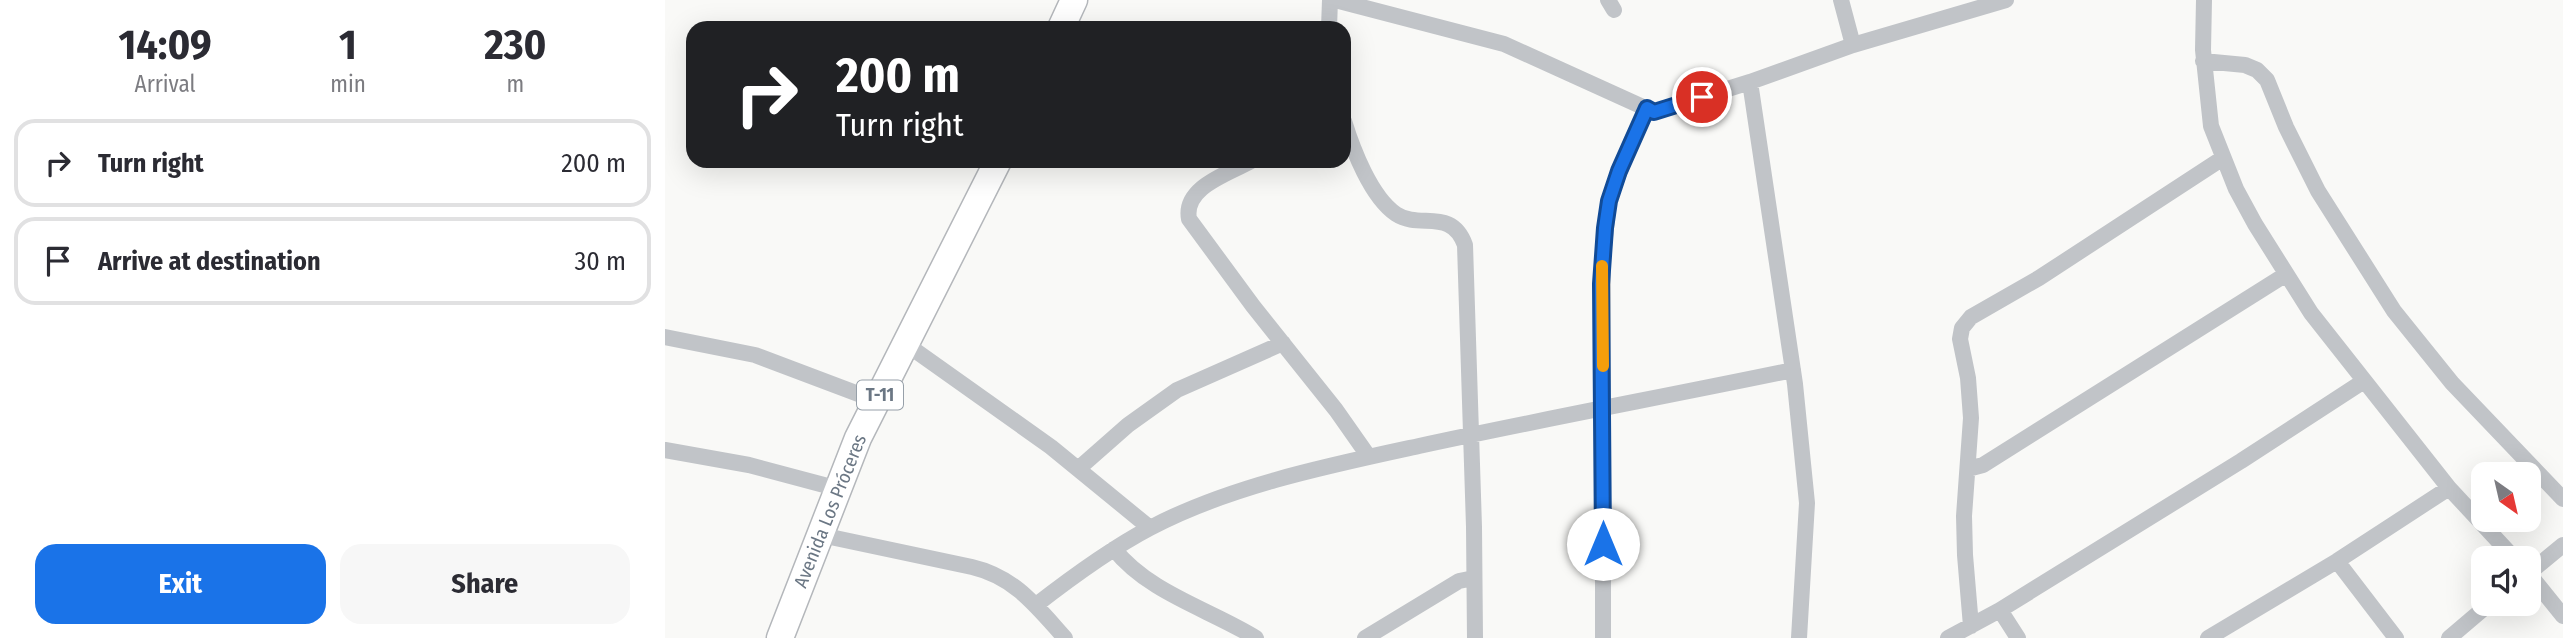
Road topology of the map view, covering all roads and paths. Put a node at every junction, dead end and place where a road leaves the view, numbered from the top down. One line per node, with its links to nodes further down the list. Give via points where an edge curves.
1 (1074, 0): 8 (highway)
2 (1330, 0): 9 (street)
3 (1335, 0): 7 (street)
4 (1841, 0): 10 (street)
5 (2006, 0): 10 (street)
6 (2204, 0): 11 (street)
7 (1370, 4): 13 (street, via 1504,44)
8 (1064, 21)
9 (1329, 21)
10 (1853, 45): 12 (street)
11 (2203, 61): 15 (street, via 2211,126); 33 (street, via 2245,65 2263,74 2318,191 2394,311 2461,393)
12 (1750, 82): 13 (street, via 1654,112); 22 (street)
13 (1647, 108): 25 (street, via 1609,201 1601,284)
14 (1351, 139): 26 (street, via 1385,205 1405,219 1443,222 1462,238)
15 (2223, 158): 18 (street); 30 (street, via 1966,322 1960,339 1970,398)
16 (994, 168): 21 (highway, Avenida Los Próceres / T-11)
17 (1239, 168): 20 (street, via 1196,192 1188,213)
18 (2285, 275): 23 (street); 30 (street, via 1983,465)
19 (665, 337): 24 (street, via 755,355)
20 (1283, 343): 28 (street); 29 (street, via 1177,390)
21 (906, 344): 24 (highway, Avenida Los Próceres / T-11); 29 (street)
22 (1793, 370): 25 (street); 54 (street, via 1807,503)
23 (2364, 381): 31 (street); 44 (street)
24 (877, 401): 32 (highway, Avenida Los Próceres / T-11)
25 (1603, 410): 26 (street); 53 (street)
26 (1471, 435): 28 (street); 41 (street)
27 (665, 450): 32 (street, via 749,464)
28 (1369, 457): 34 (street, via 1224,496)
29 (1078, 469): 34 (street)
30 (1968, 469): 47 (street, via 1965,555)
31 (2449, 488): 37 (street); 39 (street)
32 (839, 489): 35 (highway, Avenida Los Próceres / T-11)
33 (2563, 499)
34 (1150, 528): 38 (street)
35 (821, 535): 43 (street, via 985,570 1008,581); 48 (highway, Avenida Los Próceres / T-11)
36 (2563, 545): 40 (street)
37 (2503, 546)
38 (1114, 550): 43 (street); 50 (street, via 1144,578)
39 (2337, 561): 57 (street); 58 (street)
40 (2541, 563)
41 (1474, 578): 51 (street, via 1459,581); 52 (street)
42 (2541, 588): 46 (street)
43 (1036, 606): 49 (street)
44 (2000, 610): 47 (street); 56 (street)
45 (2475, 616): 59 (street)
46 (2563, 616)
47 (1971, 626): 55 (street)
48 (780, 638)
49 (1065, 638)
50 (1257, 638)
51 (1365, 638)
52 (1475, 638)
53 (1603, 638)
54 (1799, 638)
55 (1948, 638)
56 (2018, 638)
57 (2208, 638)
58 (2396, 638)
59 (2449, 638)

